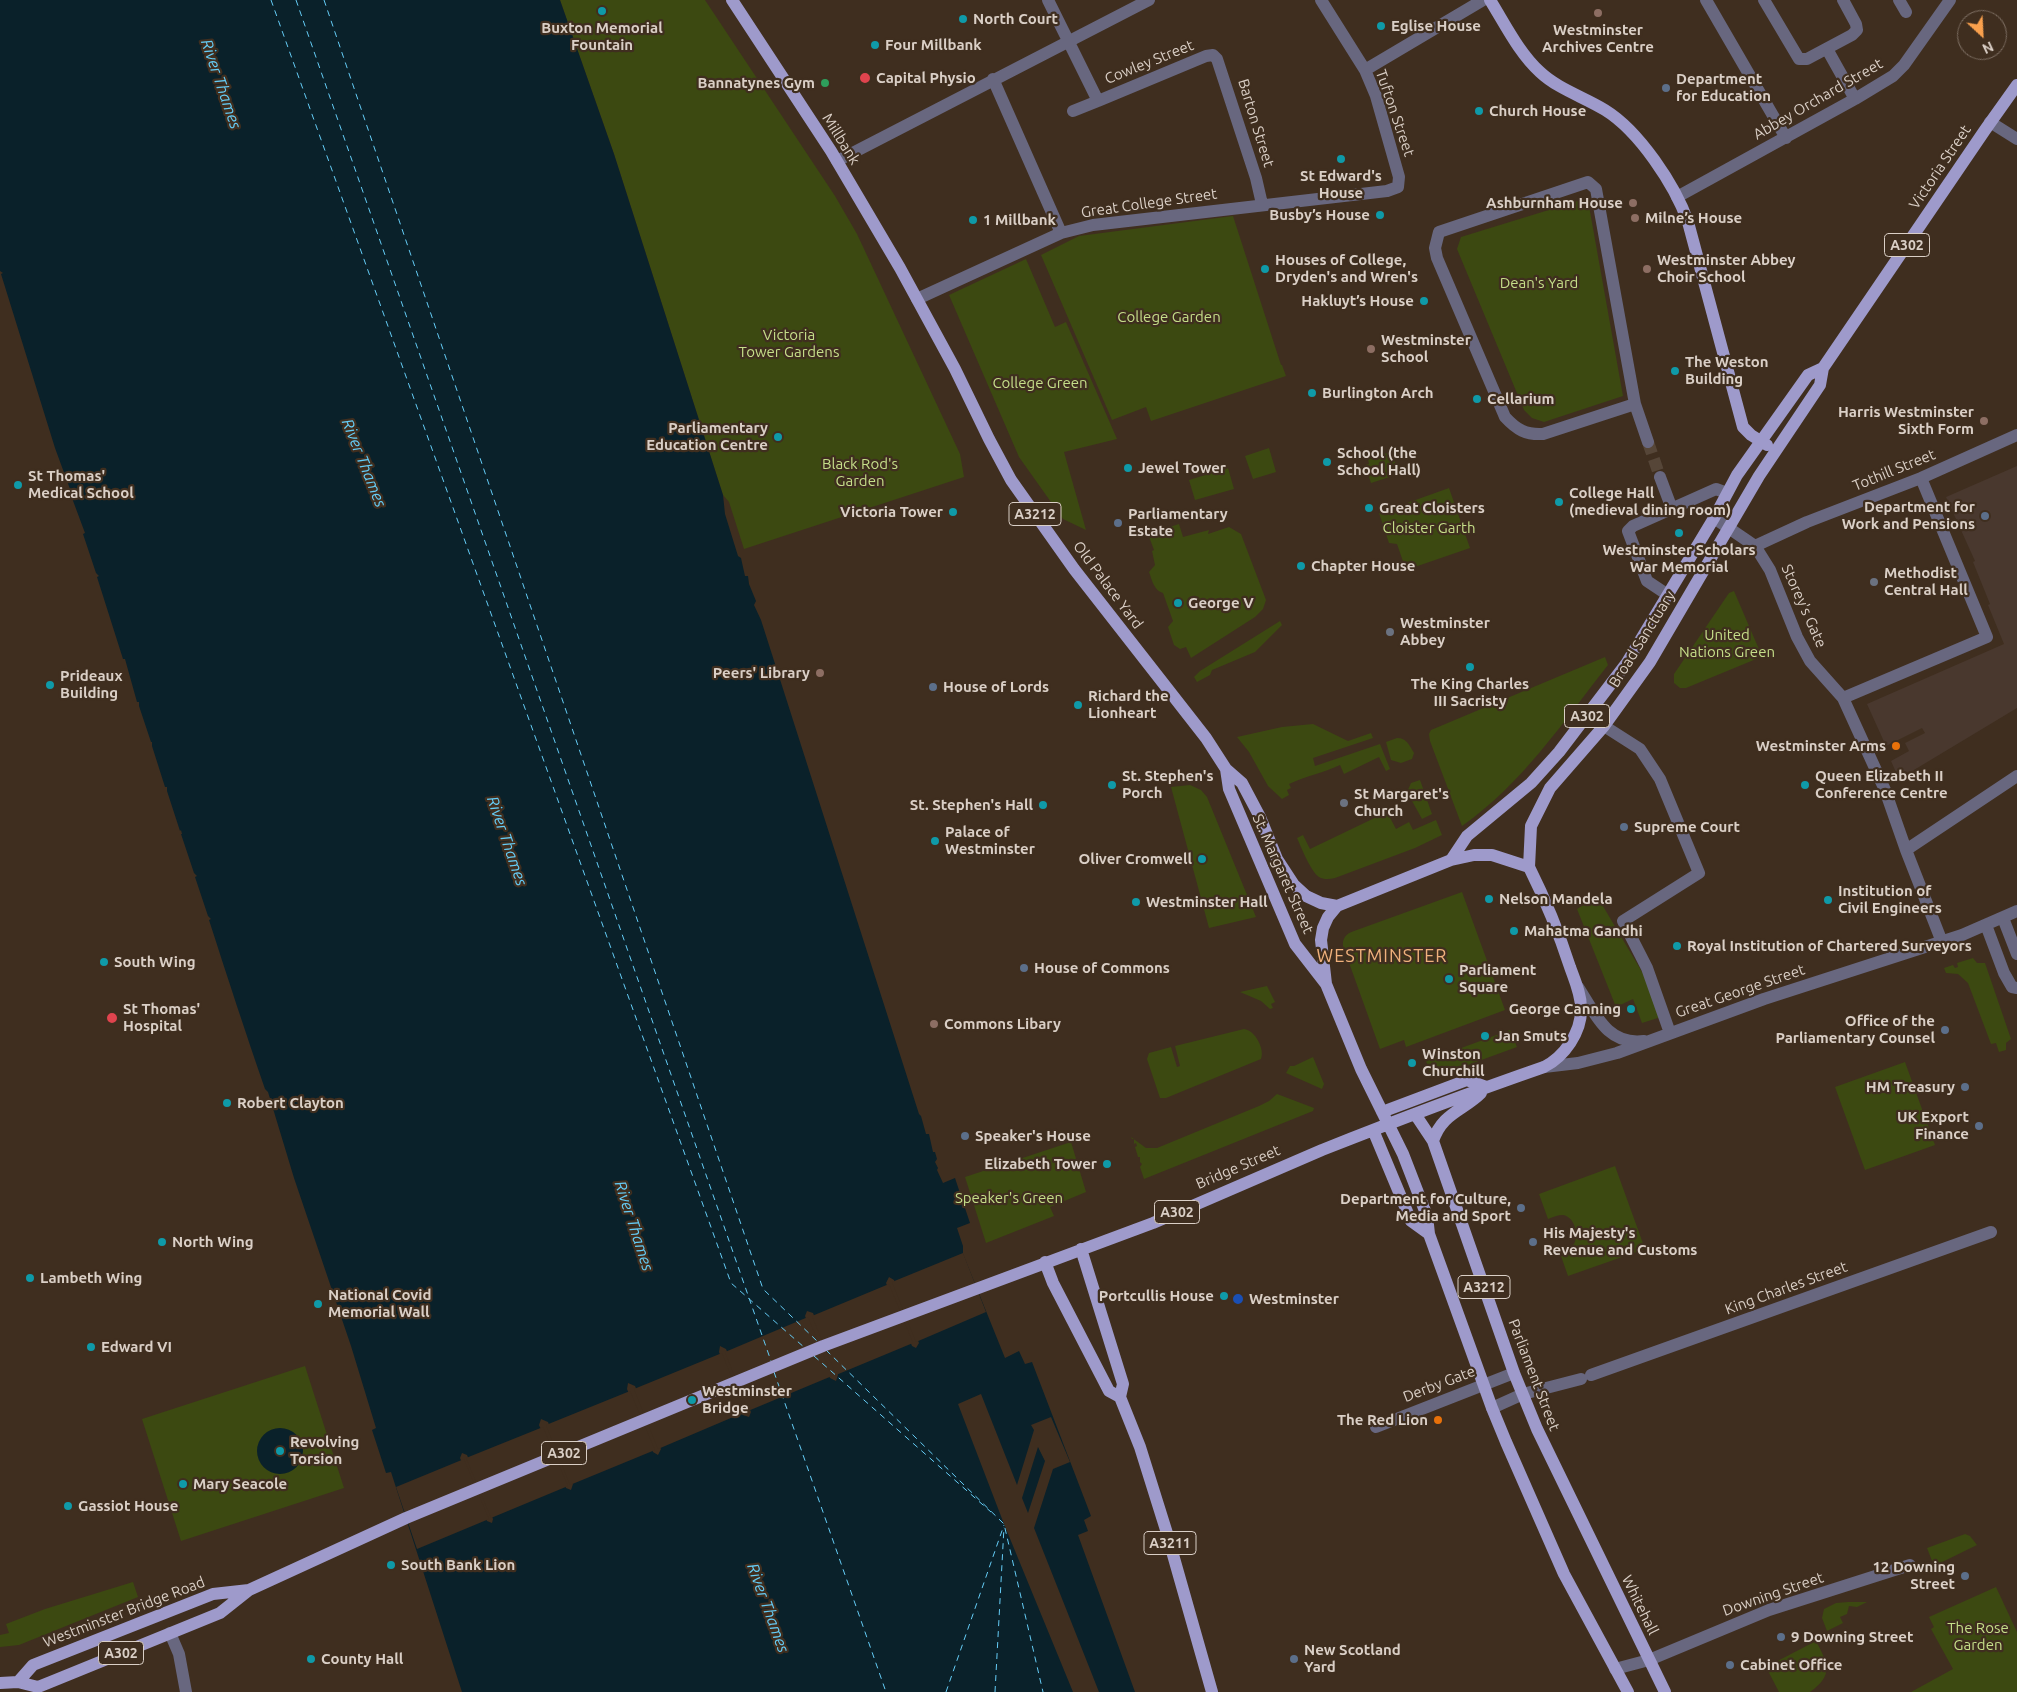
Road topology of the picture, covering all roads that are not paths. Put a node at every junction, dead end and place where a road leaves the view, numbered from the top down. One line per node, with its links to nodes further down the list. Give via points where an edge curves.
1 (732, 0): 25 (main road, Millbank / A3212)
2 (1048, 0): 13 (street, Cowley Street)
3 (1149, 0): 13 (street)
4 (1321, 0): 16 (street, Tufton Street)
5 (1482, 0): 16 (street)
6 (1490, 0): 27 (main road, via 1525,56 1539,71 1554,84 1622,122 1661,170)
7 (1706, 0): 23 (street)
8 (1764, 0): 14 (street, via 1799,59 1807,59)
9 (1843, 0): 14 (street, via 1857,30)
10 (1899, 0): 12 (street)
11 (1950, 0): 19 (street, Abbey Orchard Street, via 1904,65 1893,76)
12 (1906, 12)
13 (1069, 40): 17 (street); 20 (street, Cowley Street)
14 (1827, 49): 19 (street)
15 (1213, 55): 20 (street, Cowley Street); 28 (street, Barton Street, via 1220,64)
16 (1365, 70): 26 (street, Tufton Street, via 1386,128 1399,177)
17 (993, 79): 25 (street); 29 (street)
18 (2017, 85): 22 (main road, Victoria Street / A302)
19 (1856, 99): 23 (street, Abbey Orchard Street)
20 (1098, 101): 21 (street, Cowley Street)
21 (1073, 111)
22 (1990, 122): 24 (street); 31 (main road, Victoria Street / A302)
23 (1786, 138): 27 (street, Abbey Orchard Street)
24 (2017, 139)
25 (837, 161): 30 (main road, Millbank / A3212)
26 (1398, 186): 28 (street, Great College Street, via 1387,190)
27 (1677, 197): 34 (main road, via 1688,222 1740,418 1747,431)
28 (1262, 204): 29 (street, Great College Street, via 1093,225)
29 (1061, 232): 30 (street, Great College Street)
30 (917, 299): 46 (main road, Old Palace Yard / A3212, via 956,369 1004,469 1074,569)
31 (1823, 368): 34 (main road, Victoria Street / A302, via 1808,374); 36 (main road, Victoria Street / A302, via 1820,386)
32 (1635, 404): 32 (street, via 1543,434 1529,434 1515,428 1505,417 1437,258 1438,232 1588,182 1596,189); 35 (street)
33 (2017, 436): 38 (street, Tothill Street)
34 (1761, 441): 36 (main road); 39 (main road, Broad Sanctuary / A302)
35 (1648, 442)
36 (1776, 451): 42 (main road, Broad Sanctuary / A302)
37 (1660, 477): 40 (street)
38 (1921, 478): 43 (street, Tothill Street); 45 (street, via 1987,636)
39 (1727, 493): 40 (street, via 1716,489); 41 (main road, Broad Sanctuary / A302)
40 (1672, 510): 44 (street, via 1628,531 1647,581)
41 (1714, 518): 42 (street, Storey's Gate); 44 (main road, Broad Sanctuary / A302)
42 (1729, 527): 43 (street, Storey's Gate); 47 (main road, Broad Sanctuary / A302, via 1650,662)
43 (1755, 546): 45 (street, Storey's Gate, via 1770,570 1797,638 1810,661)
44 (1668, 595): 51 (main road, Broad Sanctuary / A302, via 1626,664 1559,752 1531,783 1467,836)
45 (1843, 698): 50 (street, Storey's Gate, via 1885,790)
46 (1190, 718): 48 (main road, St. Margaret Street / A3212)
47 (1604, 726): 52 (main road, Broad Sanctuary / A302, via 1543,800 1531,826); 62 (street, via 1640,749 1660,779 1699,873 1624,921 1647,968)
48 (1226, 769): 53 (main road, St. Margaret Street / A3212, via 1242,783 1277,859 1294,885 1306,896); 59 (main road, St. Margaret Street / A3212, via 1229,789 1295,944)
49 (2017, 776): 50 (street)
50 (1906, 850): 57 (street, Storey's Gate)
51 (1451, 860): 52 (main road, via 1492,855); 53 (main road)
52 (1528, 867): 60 (main road, A302)
53 (1337, 906): 59 (main road, via 1328,917 1322,934)
54 (2017, 911): 55 (street, Great George Street)
55 (2003, 918): 56 (street, Great George Street); 58 (street)
56 (1986, 925): 57 (street, Great George Street); 61 (street, via 2004,973 2012,987)
57 (1942, 942): 62 (street, Great George Street)
58 (2017, 954)
59 (1326, 984): 66 (main road)
60 (1576, 984): 63 (street, via 1611,1034 1634,1042); 64 (main road, A302, via 1582,1010 1577,1029 1560,1057)
61 (2017, 988)
62 (1670, 1033): 63 (street, Great George Street)
63 (1651, 1040): 64 (street, Great George Street, via 1578,1063)
64 (1544, 1066): 65 (main road, Great George Street / A302)
65 (1486, 1087): 66 (main road, via 1467,1080); 67 (main road, Great George Street / A302); 70 (main road, Great George Street / A302, via 1474,1100 1442,1122)
66 (1382, 1112): 68 (main road, A3212)
67 (1415, 1114): 68 (main road, Great George Street / A302); 70 (main road, A3212)
68 (1388, 1124): 69 (main road, Bridge Street / A302); 72 (main road, A3212, via 1428,1216)
69 (1372, 1130): 72 (main road, via 1411,1221); 73 (main road, Bridge Street / A302, via 1153,1223)
70 (1433, 1141): 75 (main road, Parliament Street / A3212)
71 (1991, 1232): 77 (street, King Charles Street, via 1586,1377)
72 (1429, 1234): 76 (main road, A3212)
73 (1081, 1249): 74 (main road, Bridge Street / A302); 78 (main road, A3211, via 1123,1384)
74 (1045, 1262): 78 (main road, A3211, via 1110,1391); 83 (main road, Westminster Bridge Road / A302, via 823,1346 406,1518)
75 (1514, 1373): 76 (street, Derby Gate); 77 (main road, Parliament Street / A3212)
76 (1484, 1384): 79 (main road, A3212); 80 (street, Derby Gate)
77 (1523, 1394): 79 (street, King Charles Street); 81 (main road, Parliament Street / A3212)
78 (1120, 1397): 90 (main road, A3211, via 1164,1523)
79 (1492, 1408): 86 (main road, A3212, via 1553,1550)
80 (1376, 1427)
81 (1586, 1532): 85 (main road, Whitehall / A3212)
82 (1910, 1565): 85 (street, Downing Street, via 1770,1610)
83 (249, 1590): 84 (main road, Westminster Bridge Road / A302, via 220,1613); 88 (main road, Westminster Bridge Road / A302, via 213,1594 33,1665)
84 (170, 1633): 88 (main road, Westminster Bridge Road / A302, via 38,1687); 89 (street, via 179,1654)
85 (1649, 1660): 86 (street, Downing Street); 92 (main road, Whitehall / A3212)
86 (1614, 1669): 91 (main road, A3212)
87 (0, 1683): 88 (main road, Westminster Bridge Road / A302)
88 (20, 1687)
89 (186, 1692)
90 (1212, 1692)
91 (1628, 1692)
92 (1665, 1692)

